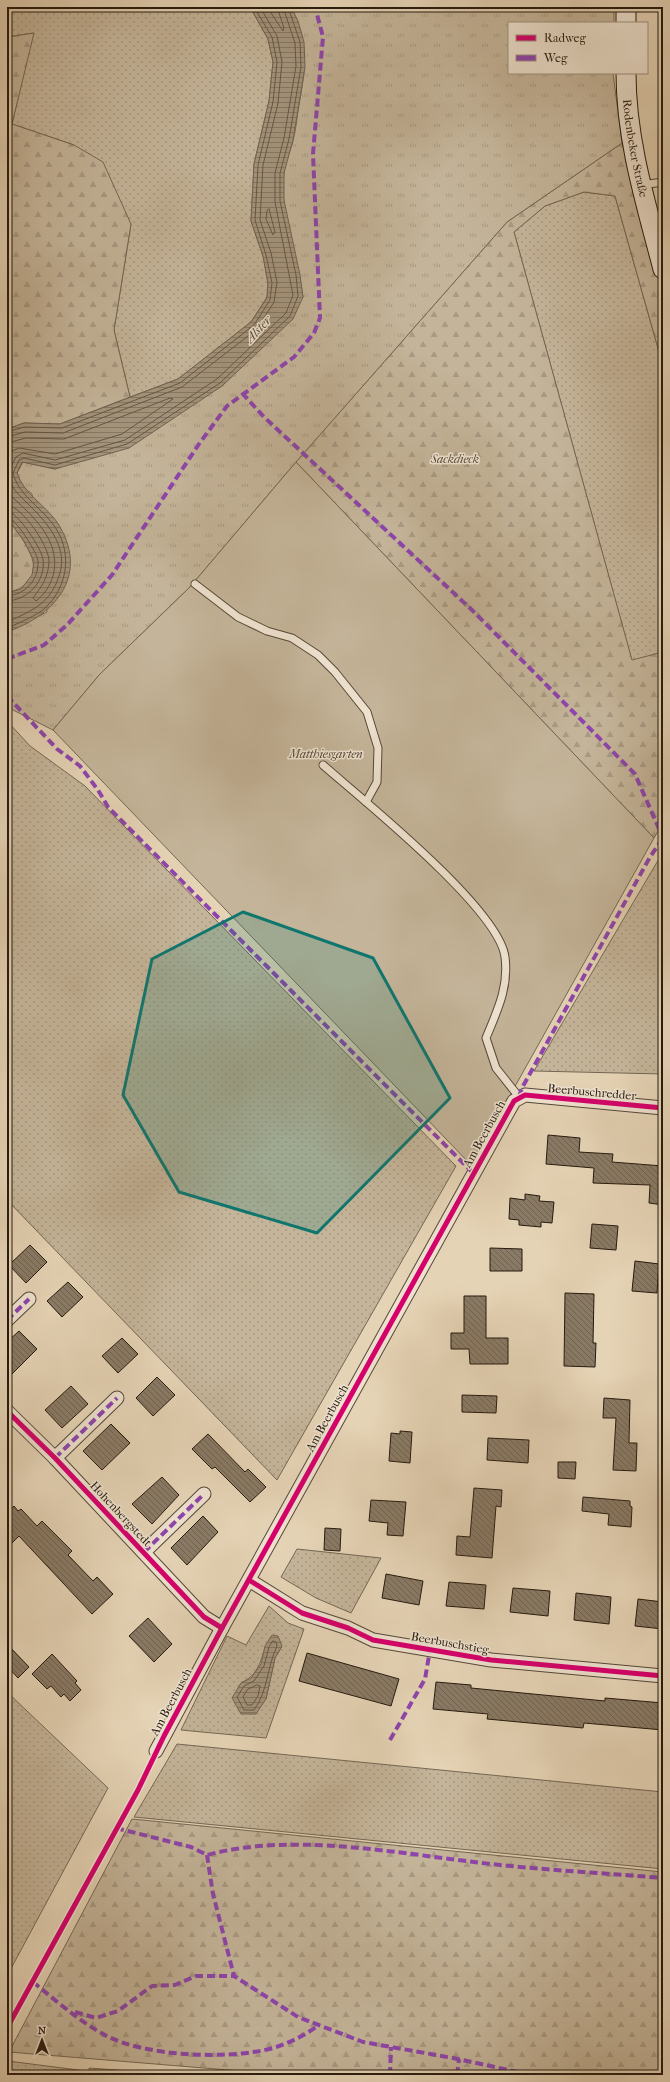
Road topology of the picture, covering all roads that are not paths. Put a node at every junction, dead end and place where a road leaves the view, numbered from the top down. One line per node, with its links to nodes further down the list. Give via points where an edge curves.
1 (626, 7): 2 (street)
2 (626, 22)
3 (626, 74): 5 (street, Rodenbeker Straße, via 628,121)
4 (663, 182): 5 (lane)
5 (641, 185): 6 (street, Rodenbeker Straße)
6 (663, 269)
7 (195, 584): 9 (lane, via 238,617 267,631 292,638 318,655 336,672 367,712 378,748 377,782)
8 (323, 765): 9 (lane)
9 (366, 802): 10 (lane, via 439,867 483,914 500,940 505,956 504,993 486,1038 496,1068)
10 (519, 1097): 11 (street, Beerbuschredder, via 525,1095); 19 (street, Am Beerbusch, via 514,1101 473,1173)
11 (663, 1108)
12 (29, 1299): 13 (street)
13 (7, 1320)
14 (117, 1398): 16 (street)
15 (7, 1411): 16 (street, Hohenbergstedt)
16 (55, 1458): 18 (street, Hohenbergstedt)
17 (204, 1494): 18 (street, Hohenbergstedt)
18 (144, 1552): 20 (street, Hohenbergstedt, via 204,1617)
19 (249, 1580): 20 (street, Am Beerbusch); 21 (street, Beerbuschstieg, via 302,1613 348,1628 373,1640 491,1660)
20 (222, 1628): 22 (street, Am Beerbusch)
21 (663, 1676)
22 (156, 1752)

